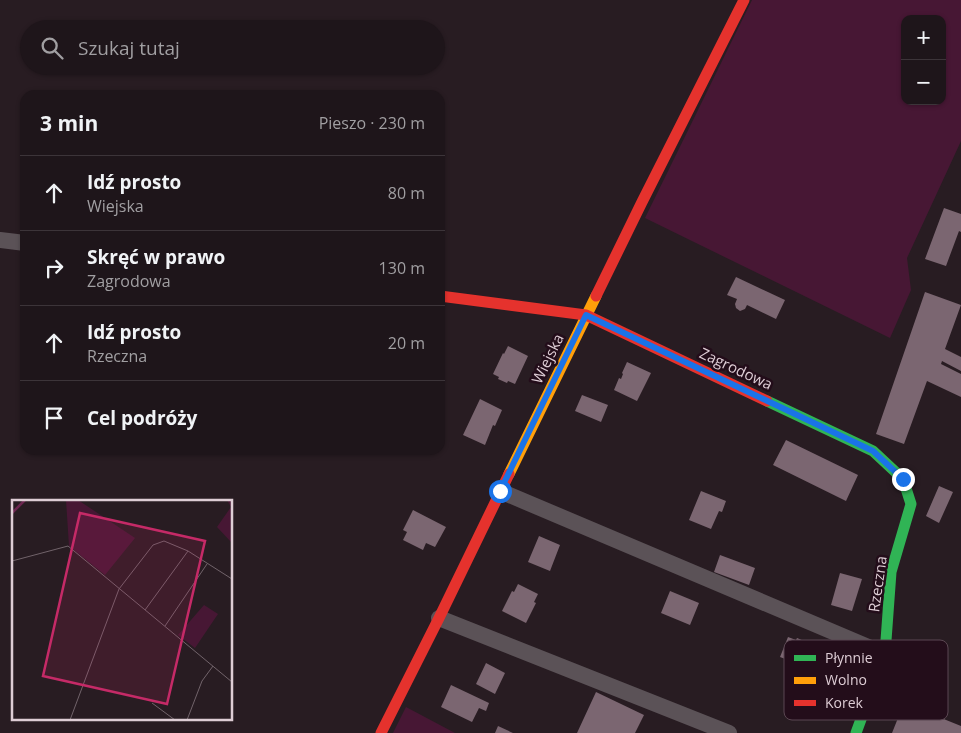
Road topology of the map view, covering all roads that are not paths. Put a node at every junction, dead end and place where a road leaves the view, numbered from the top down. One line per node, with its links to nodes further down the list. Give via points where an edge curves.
1 (744, 0): 5 (street, Wiejska)
2 (0, 240): 3 (street)
3 (20, 242)
4 (445, 297): 5 (street, Zagrodowa)
5 (586, 315): 6 (street, Zagrodowa); 7 (street, Wiejska)
6 (873, 451): 10 (street, Rzeczna, via 903,479 911,504 892,572)
7 (500, 491): 8 (street, Wiejska); 9 (street)
8 (439, 618): 12 (street, Wiejska); 13 (street)
9 (852, 640)
10 (886, 640)
11 (861, 720): 14 (street, Rzeczna)
12 (381, 733)
13 (729, 733)
14 (856, 733)

